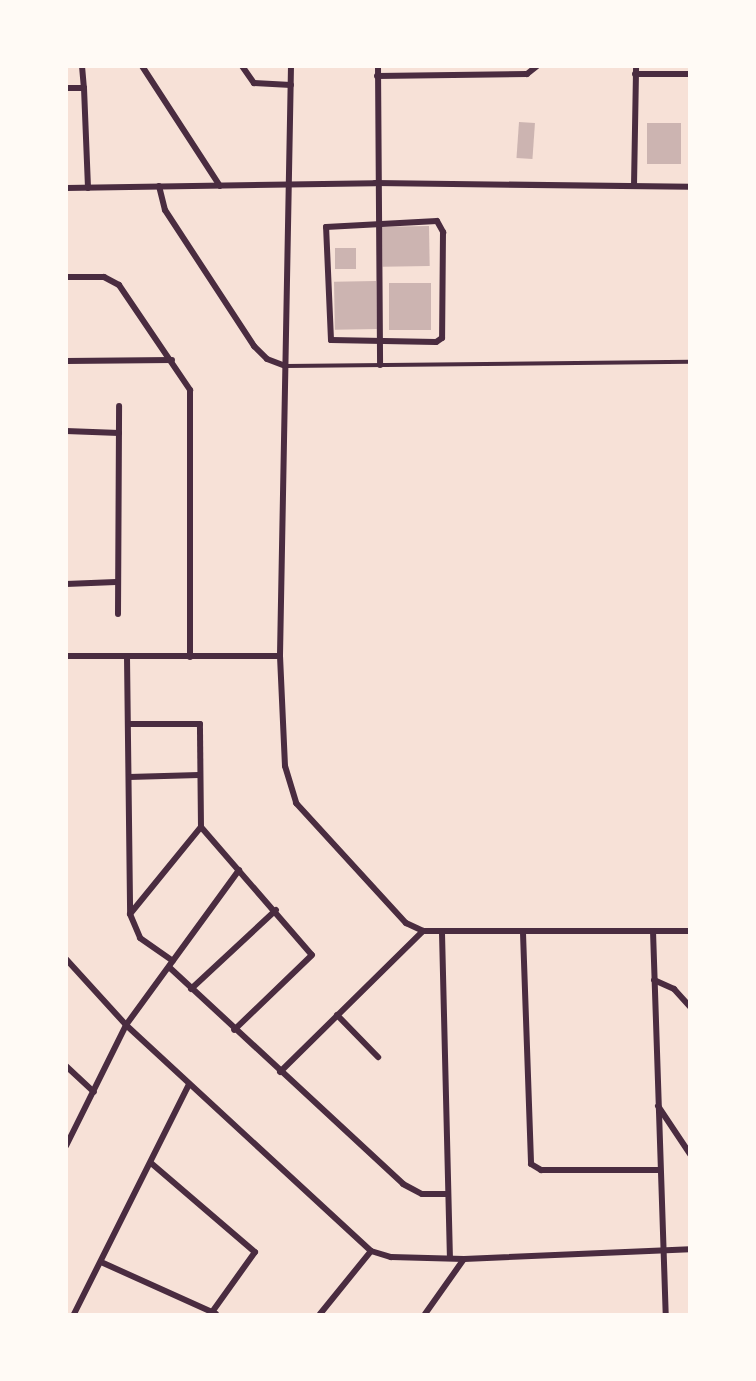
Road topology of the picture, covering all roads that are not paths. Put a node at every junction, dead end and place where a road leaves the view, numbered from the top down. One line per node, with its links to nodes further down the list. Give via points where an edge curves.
1 (82, 66): 12 (street)
2 (142, 66): 15 (street)
3 (242, 66): 10 (street, via 254,82)
4 (291, 66): 10 (street)
5 (378, 66): 9 (street)
6 (537, 66): 9 (street, via 527,74)
7 (636, 70): 8 (street); 16 (street)
8 (690, 75)
9 (377, 76): 13 (street)
10 (291, 85): 17 (street)
11 (66, 88): 12 (street)
12 (84, 88): 20 (street)
13 (375, 183): 16 (street); 17 (street); 21 (street)
14 (159, 186): 15 (street); 20 (street); 28 (street, via 165,210 254,346 267,359)
15 (220, 186): 17 (street)
16 (634, 186): 18 (street)
17 (287, 187): 28 (street)
18 (690, 187)
19 (66, 188): 20 (street)
20 (88, 188)
21 (376, 223): 23 (street); 23 (street, via 329,224 326,232 329,337 334,342); 23 (street, via 437,221 442,225 443,245 442,338)
22 (66, 277): 24 (street, via 104,277 120,285)
23 (379, 342): 27 (street)
24 (172, 360): 25 (street); 38 (street, via 190,390 192,405)
25 (66, 361)
26 (690, 362): 27 (lane)
27 (380, 365): 28 (lane)
28 (285, 366): 36 (street)
29 (119, 406): 31 (street)
30 (66, 431): 31 (street)
31 (119, 433): 32 (street)
32 (116, 582): 33 (street); 34 (street)
33 (66, 584)
34 (118, 614)
35 (66, 656): 37 (street)
36 (281, 656): 38 (street); 46 (street, via 285,766 296,803 406,923)
37 (127, 657): 38 (street); 39 (street)
38 (190, 657)
39 (128, 724): 40 (street, via 200,724); 41 (street)
40 (199, 775): 41 (street); 42 (street)
41 (129, 777): 45 (street)
42 (201, 827): 43 (street); 45 (street)
43 (239, 870): 44 (street); 52 (street)
44 (276, 910): 54 (street); 58 (street, via 309,949 311,960)
45 (131, 914): 52 (street, via 141,938)
46 (423, 931): 49 (street); 56 (street)
47 (653, 931): 48 (street); 50 (street); 53 (street)
48 (690, 931)
49 (442, 933): 50 (street); 69 (street)
50 (523, 933): 68 (street, via 531,1164 541,1170)
51 (66, 959): 57 (street)
52 (171, 964): 54 (street); 57 (street)
53 (654, 980): 55 (street, via 674,989); 64 (street)
54 (191, 989): 58 (street)
55 (690, 1007)
56 (337, 1015): 59 (street); 61 (street)
57 (126, 1025): 62 (street); 63 (street)
58 (234, 1030): 61 (street)
59 (378, 1057)
60 (66, 1066): 63 (street)
61 (280, 1072): 69 (street, via 410,1189)
62 (189, 1084): 67 (street); 72 (street)
63 (93, 1092): 65 (street)
64 (657, 1105): 66 (street); 68 (street)
65 (66, 1146)
66 (690, 1154)
67 (151, 1163): 75 (street); 76 (street, via 255,1252)
68 (659, 1170): 71 (street)
69 (447, 1194): 73 (street)
70 (690, 1249): 71 (street)
71 (661, 1250): 74 (street); 80 (street)
72 (371, 1251): 73 (street, via 391,1257); 78 (street)
73 (450, 1258): 74 (street)
74 (464, 1259): 79 (street)
75 (101, 1262): 76 (street); 77 (street)
76 (214, 1313)
77 (74, 1314)
78 (320, 1314)
79 (425, 1314)
80 (666, 1314)

